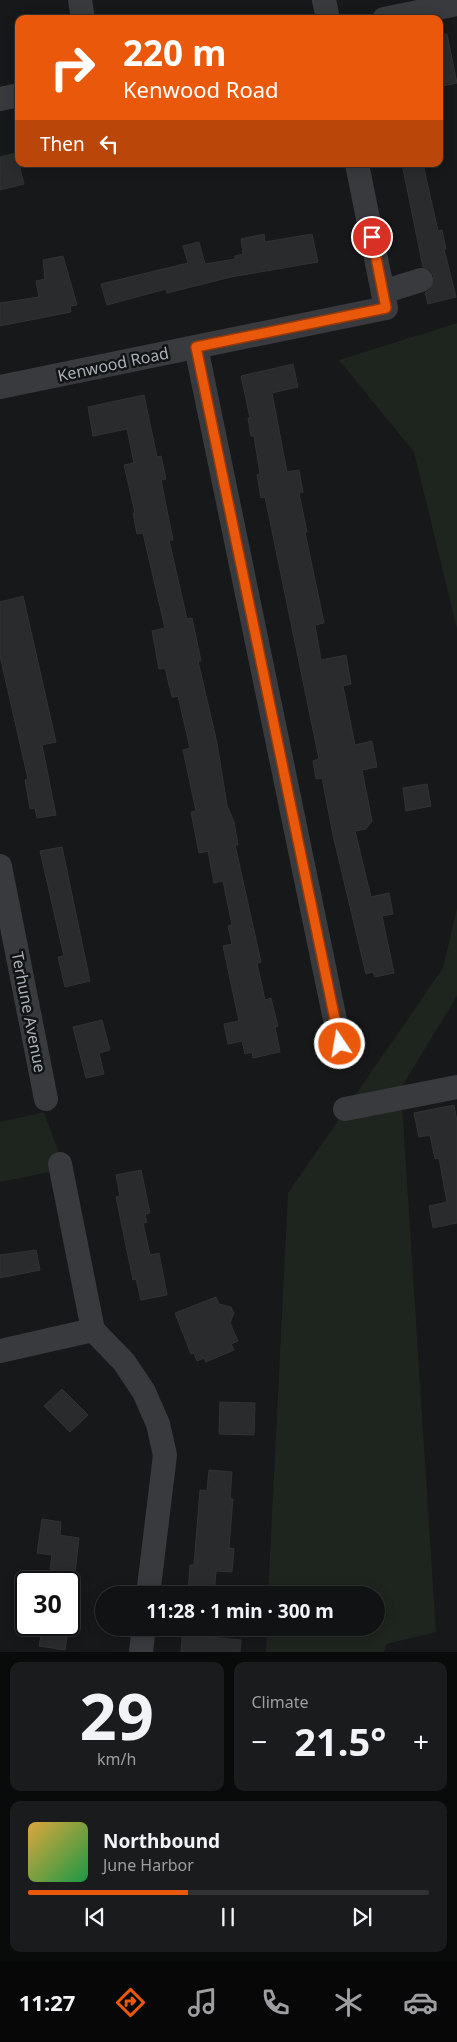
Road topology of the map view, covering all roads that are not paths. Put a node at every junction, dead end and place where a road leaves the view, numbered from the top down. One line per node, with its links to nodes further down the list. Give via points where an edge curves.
1 (80, 0): 4 (street)
2 (324, 0): 5 (street)
3 (457, 4): 6 (street)
4 (82, 15)
5 (327, 15)
6 (403, 15)
7 (15, 96): 8 (street)
8 (0, 99)
9 (358, 167): 11 (street)
10 (421, 280): 11 (street)
11 (383, 292): 12 (street, Kenwood Road, via 386,308)
12 (196, 347): 13 (street, Kenwood Road); 15 (street)
13 (0, 388)
14 (0, 866): 17 (street, Terhune Avenue)
15 (340, 1044)
16 (457, 1086): 18 (street)
17 (46, 1100)
18 (345, 1109)
19 (60, 1164): 20 (street)
20 (92, 1330): 21 (street); 22 (street, via 124,1362 144,1392 158,1424 165,1455)
21 (0, 1351)
22 (149, 1586)
23 (143, 1636): 24 (street)
24 (141, 1652)

